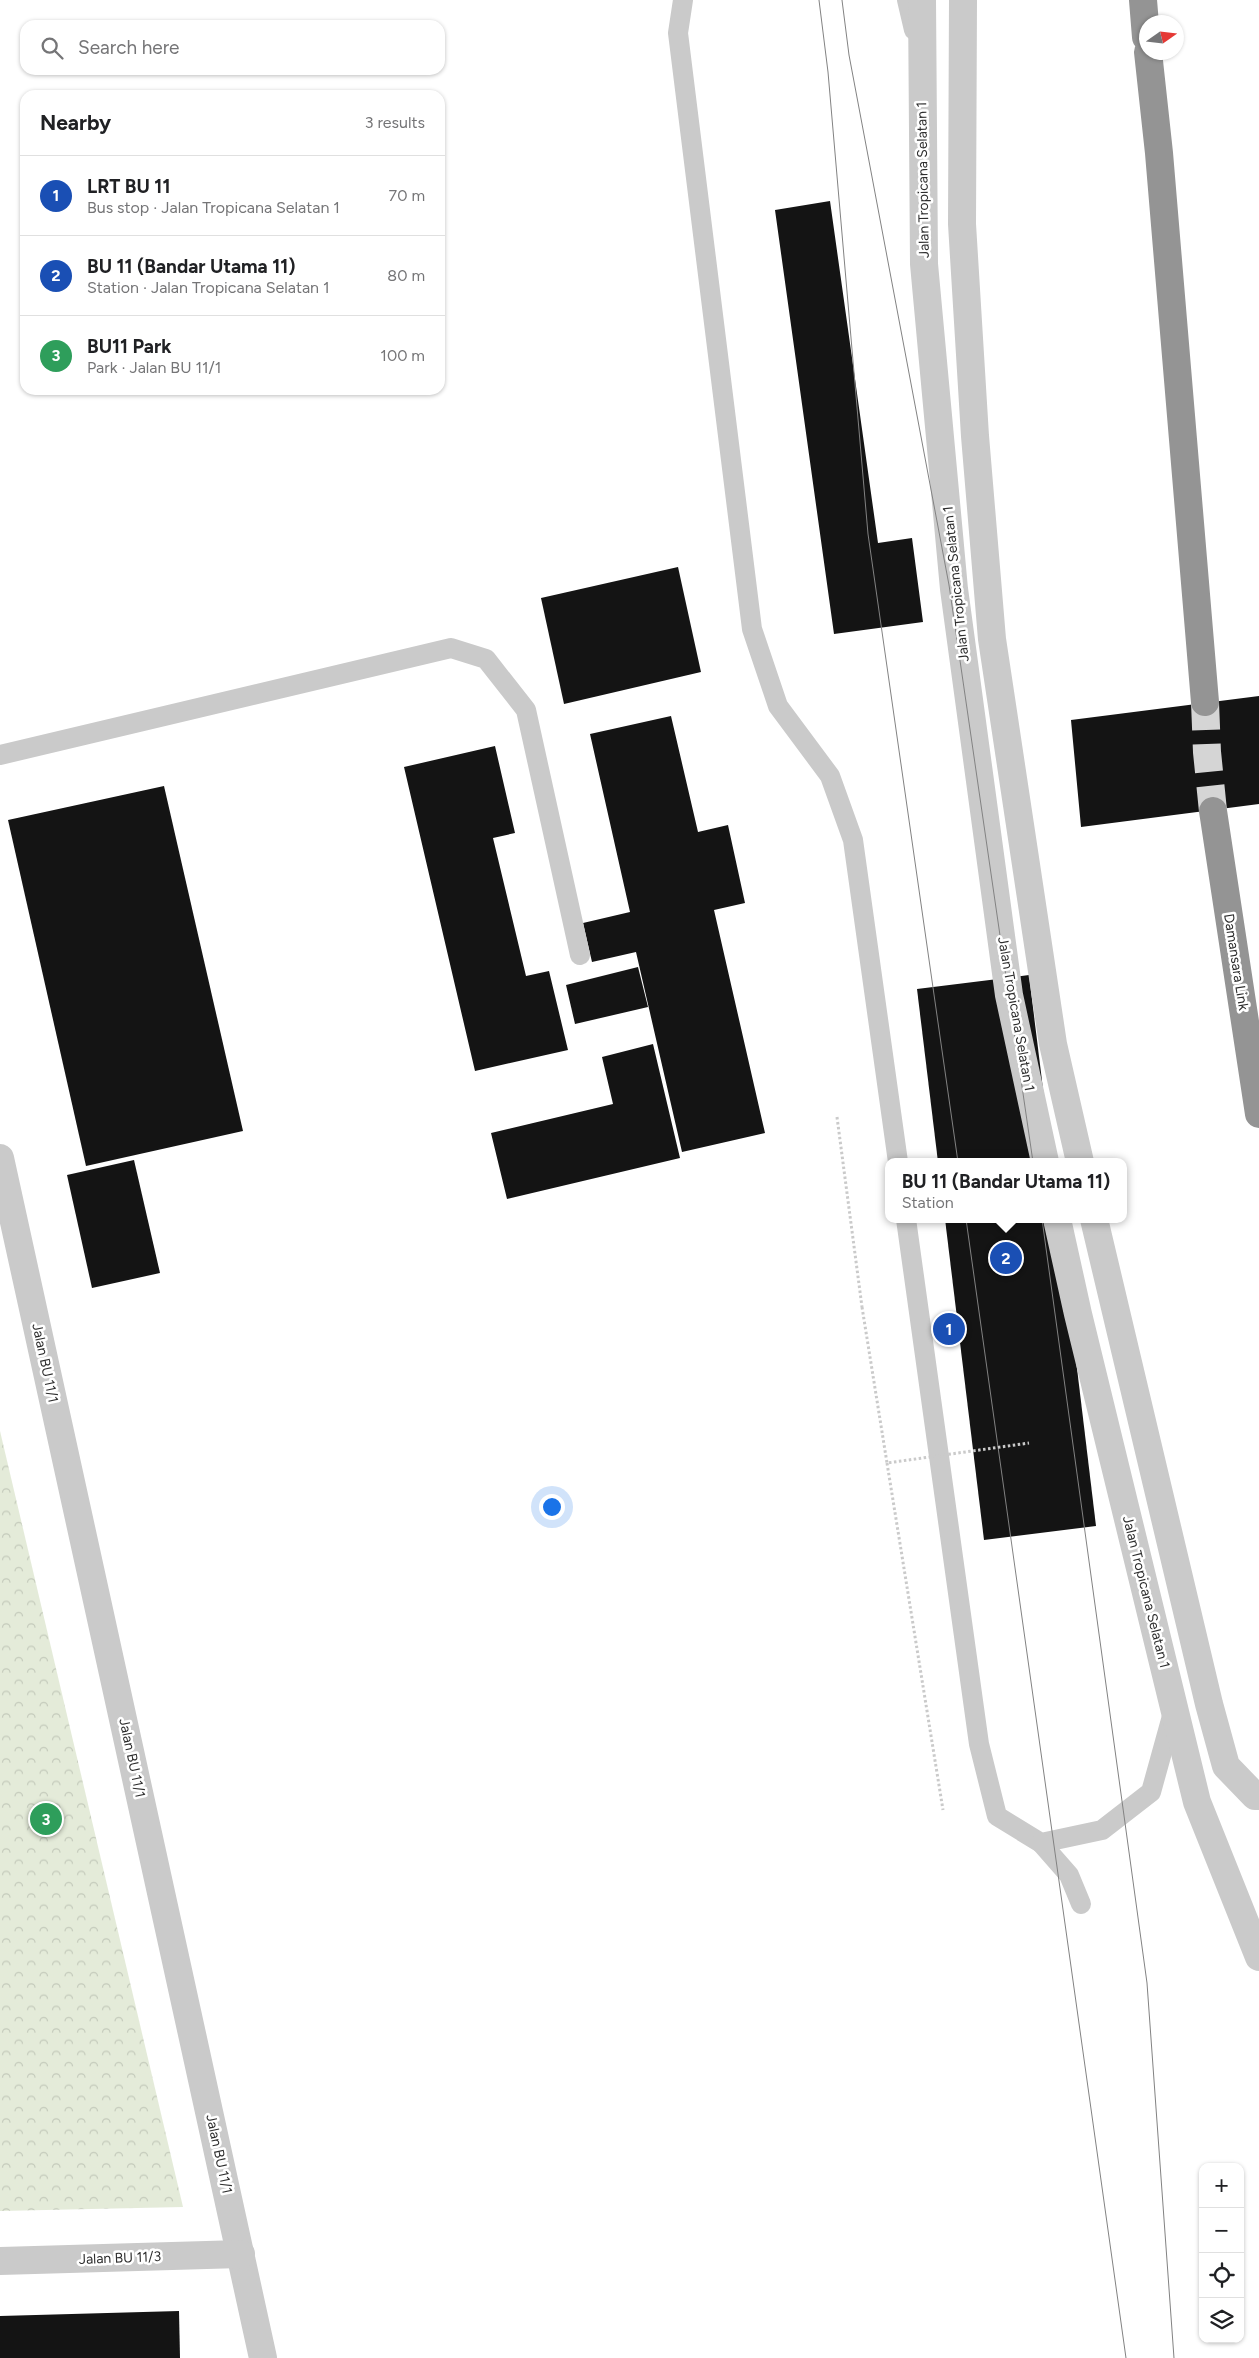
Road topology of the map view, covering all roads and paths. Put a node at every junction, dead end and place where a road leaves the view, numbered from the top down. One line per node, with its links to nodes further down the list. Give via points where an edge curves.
1 (683, 0): 16 (lane, via 678,33 752,629 778,706 830,776 853,840)
2 (907, 0): 8 (lane)
3 (922, 0): 8 (street, Jalan Tropicana Selatan 1)
4 (963, 0): 18 (street, via 962,224 992,639 1052,1044)
5 (1142, 0): 6 (highway)
6 (1144, 15)
7 (1149, 60): 9 (highway)
8 (922, 64): 17 (street, Jalan Tropicana Selatan 1, via 924,264 954,589 1010,995)
9 (1205, 702)
10 (0, 754): 12 (lane, via 451,648 486,659 526,710)
11 (1214, 811): 13 (highway, Damansara Link)
12 (580, 954)
13 (1259, 1114)
14 (837, 1117): 23 (path, bridge)
15 (0, 1158): 30 (street, Jalan BU 11/1)
16 (897, 1158)
17 (1044, 1158)
18 (1079, 1158)
19 (907, 1223): 27 (lane, via 979,1744 997,1816)
20 (1059, 1223): 24 (street, Jalan Tropicana Selatan 1)
21 (1095, 1223): 25 (street, via 1206,1694 1226,1766)
22 (1029, 1443): 23 (path, bridge)
23 (887, 1463): 26 (path)
24 (1174, 1708): 27 (lane, via 1151,1792 1102,1830); 29 (street, Jalan Tropicana Selatan 1, via 1197,1802)
25 (1259, 1796)
26 (943, 1810)
27 (1042, 1843): 28 (lane, via 1069,1875)
28 (1081, 1904)
29 (1259, 1957)
30 (241, 2254): 31 (street, Jalan BU 11/3); 32 (street, Jalan BU 11/1)
31 (0, 2261)
32 (263, 2358)

